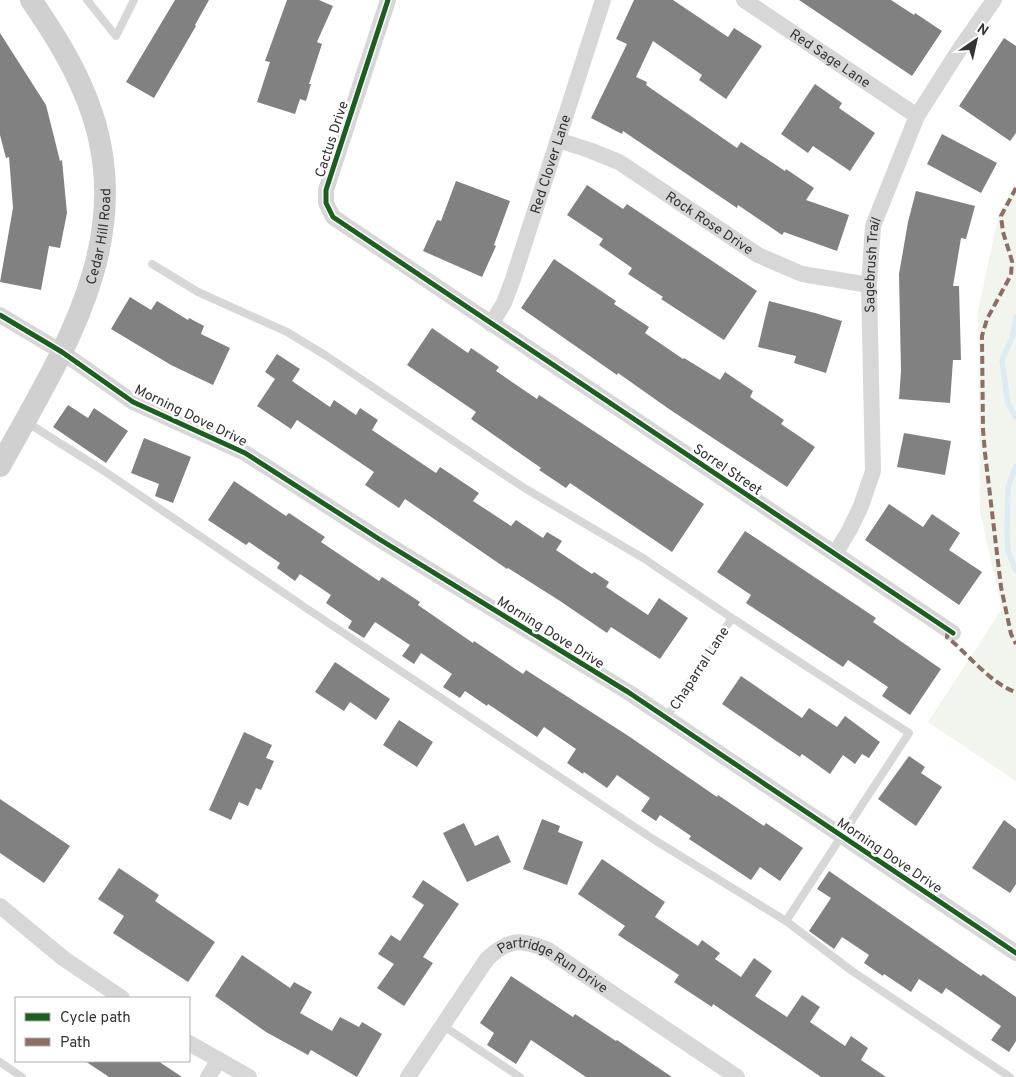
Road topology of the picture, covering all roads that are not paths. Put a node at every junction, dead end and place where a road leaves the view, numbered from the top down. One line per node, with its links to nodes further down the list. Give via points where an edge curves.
1 (31, 0): 14 (street, Cedar Hill Road, via 69,60 88,102 99,135 104,170 105,212 99,254 78,320)
2 (87, 0): 3 (lane, via 116,36)
3 (134, 0)
4 (388, 0): 13 (street, Cactus Drive, via 326,190 326,204 333,217)
5 (603, 0): 9 (street, Red Clover Lane)
6 (744, 0): 8 (street, Red Sage Lane)
7 (994, 0): 8 (street, Sagebrush Trail)
8 (917, 116): 11 (street, Sagebrush Trail, via 873,226)
9 (558, 140): 11 (street, Rock Rose Drive, via 619,162 781,266 802,274); 13 (street, Red Clover Lane, via 513,279)
10 (152, 264): 18 (lane, via 198,292 287,332 325,355 505,475 643,558)
11 (869, 285): 17 (street, Sagebrush Trail, via 872,472 854,522)
12 (0, 315): 14 (street, Morning Dove Drive)
13 (491, 324): 17 (street, Sorrel Street)
14 (62, 352): 15 (street, Cedar Hill Road); 20 (street, Morning Dove Drive, via 133,402 245,454)
15 (25, 421): 16 (street, Cedar Hill Road); 23 (lane, via 645,834)
16 (0, 466)
17 (835, 554): 19 (street, Sorrel Street)
18 (732, 618): 20 (lane, Chaparral Lane); 21 (lane, via 909,733)
19 (953, 633)
20 (666, 718): 21 (street, Morning Dove Drive)
21 (840, 835): 23 (lane); 24 (street, Morning Dove Drive)
22 (0, 906): 25 (street, via 63,958)
23 (786, 921): 36 (lane, via 852,971)
24 (1016, 953)
25 (121, 997)
26 (442, 1025): 33 (street, Partridge Run Drive); 34 (lane); 35 (street, Partridge Run Drive, via 487,959 500,947 515,942 530,943 548,950)
27 (190, 1044): 28 (street)
28 (218, 1060): 31 (street); 32 (street)
29 (0, 1062): 30 (lane)
30 (22, 1077)
31 (208, 1077)
32 (249, 1077)
33 (408, 1077)
34 (520, 1077)
35 (737, 1077)
36 (1010, 1077)

